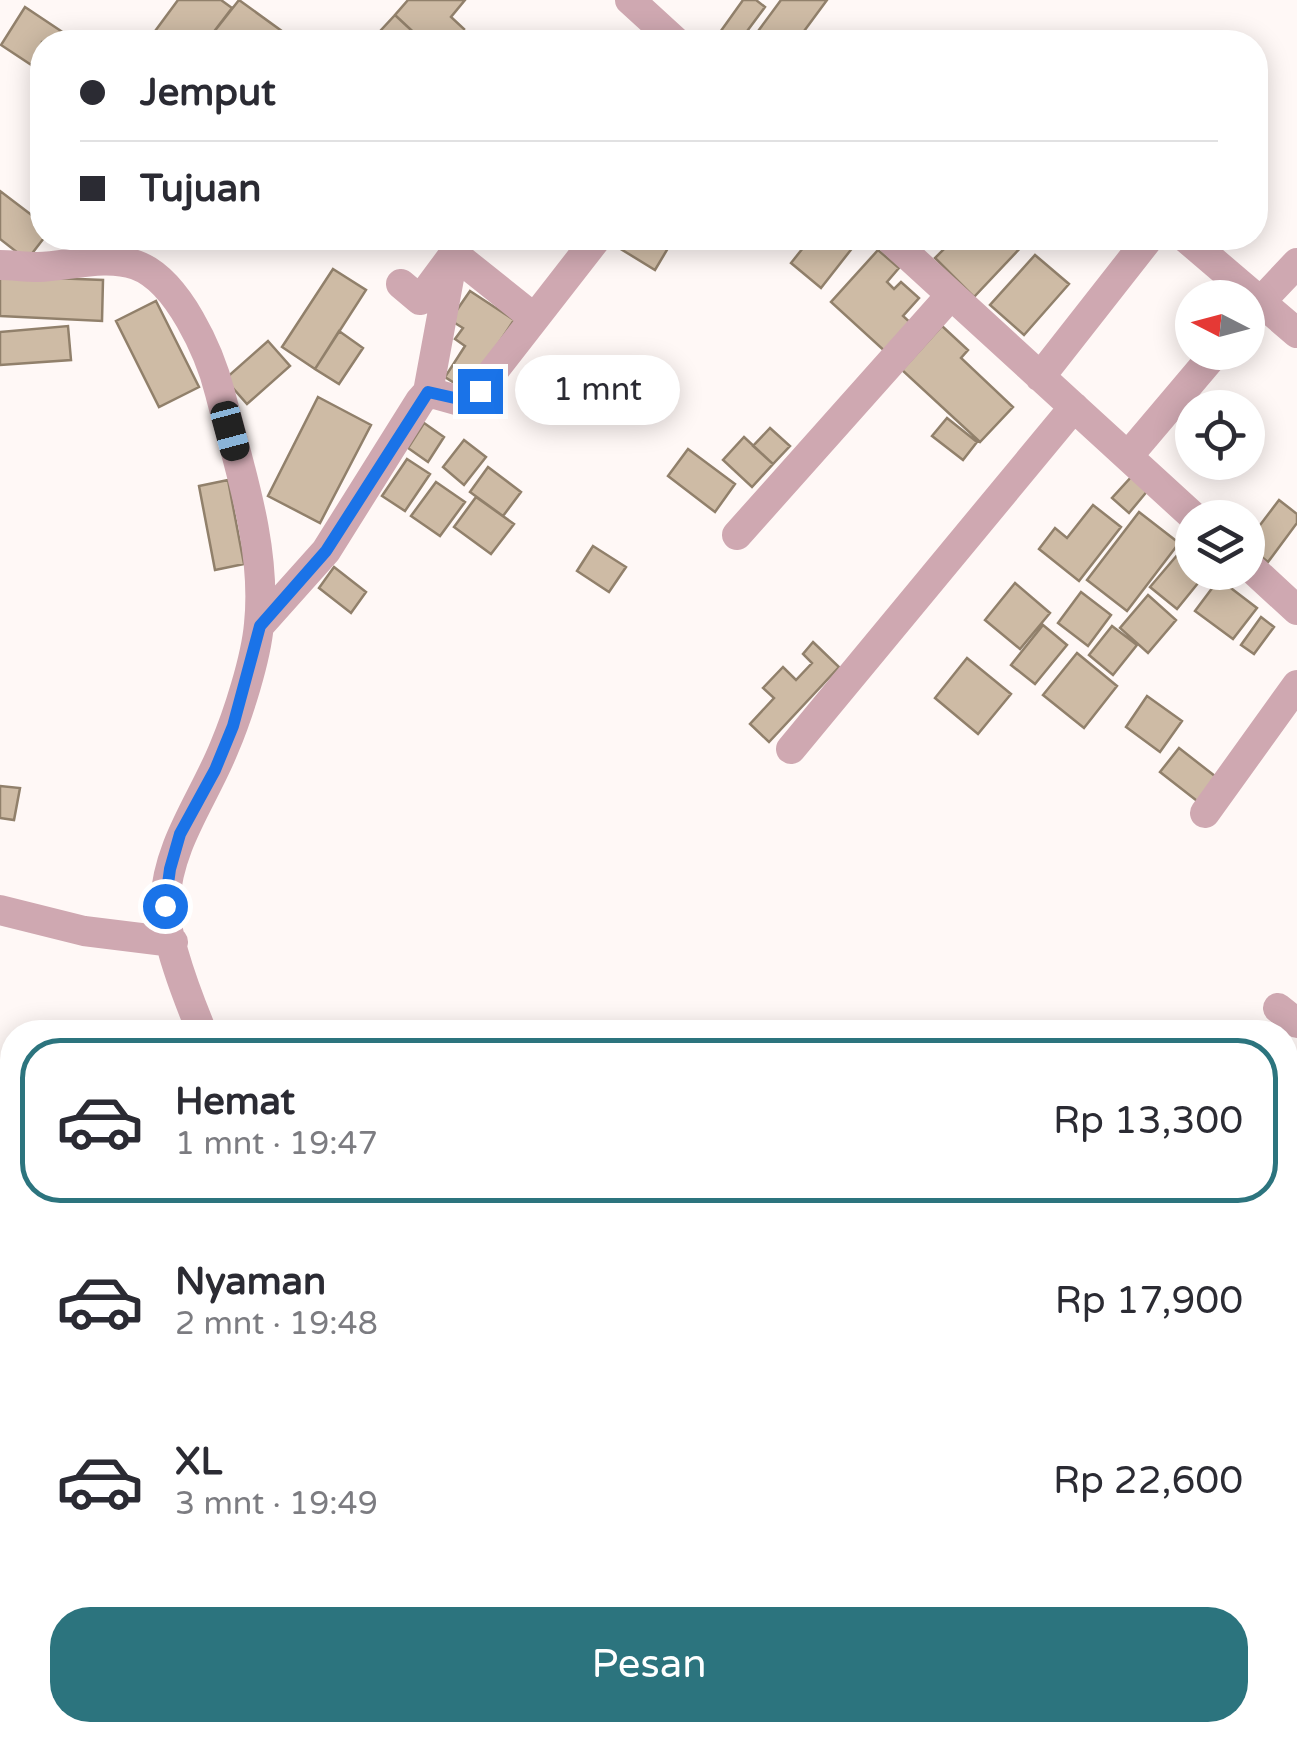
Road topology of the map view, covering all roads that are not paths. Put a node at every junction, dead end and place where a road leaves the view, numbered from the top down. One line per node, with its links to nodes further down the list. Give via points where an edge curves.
1 (630, 0): 2 (street)
2 (663, 30)
3 (587, 250): 15 (street)
4 (902, 250): 12 (street)
5 (1140, 250): 18 (street)
6 (1197, 250): 10 (street)
7 (454, 254): 11 (street, via 420,300); 15 (street); 19 (street)
8 (1297, 263): 13 (street)
9 (0, 264): 26 (street, via 130,263 165,283 212,361 248,501)
10 (1226, 280)
11 (401, 284)
12 (951, 295): 18 (street); 23 (street)
13 (1265, 297)
14 (1265, 315): 16 (street)
15 (534, 318): 19 (street, via 471,400)
16 (1297, 333)
17 (1201, 370): 21 (street)
18 (1040, 377): 20 (street)
19 (428, 392): 26 (street, via 326,551)
20 (1074, 407): 21 (street); 28 (street)
21 (1128, 456): 22 (street)
22 (1176, 500)
23 (737, 536)
24 (1265, 581): 25 (street)
25 (1297, 610)
26 (260, 626): 31 (street, via 233,726 170,869 165,906)
27 (1297, 685): 29 (street)
28 (791, 749)
29 (1205, 812)
30 (2, 918): 31 (street)
31 (173, 942): 32 (street)
32 (197, 1020)

